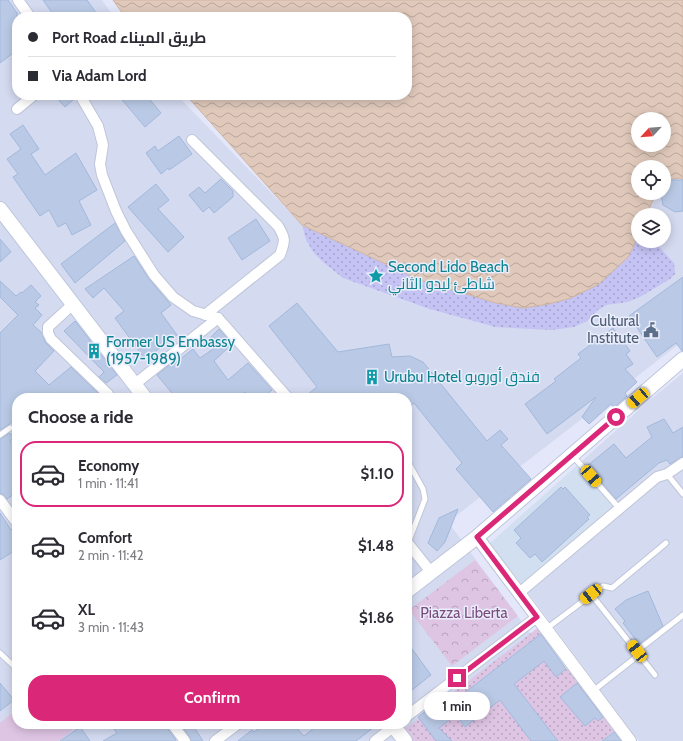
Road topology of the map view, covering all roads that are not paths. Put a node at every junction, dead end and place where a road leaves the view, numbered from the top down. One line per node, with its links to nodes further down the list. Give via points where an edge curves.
1 (18, 0): 2 (street)
2 (26, 12)
3 (28, 100): 5 (street)
4 (83, 100): 9 (street, via 98,126 103,145 100,164 102,175 126,231 154,275 173,297 193,312)
5 (16, 109)
6 (192, 140): 9 (street, via 278,226 285,237 280,255)
7 (0, 209): 8 (main road)
8 (73, 304): 12 (main road); 13 (street, via 48,327 48,333 51,339)
9 (205, 314): 10 (street)
10 (218, 318): 12 (street); 15 (street)
11 (683, 360): 18 (main road)
12 (134, 384): 14 (main road)
13 (107, 393)
14 (141, 393)
15 (284, 393)
16 (10, 428): 17 (lane)
17 (0, 435)
18 (572, 454): 24 (lane); 27 (main road)
19 (683, 463): 21 (street)
20 (412, 469): 26 (lane, via 425,498)
21 (667, 474): 22 (lane); 24 (street, via 657,477)
22 (683, 494)
23 (0, 500): 25 (street)
24 (619, 508): 32 (street)
25 (12, 516)
26 (412, 530)
27 (477, 537): 30 (main road); 32 (street)
28 (666, 543): 33 (lane, via 612,588 603,586)
29 (412, 549): 30 (street)
30 (432, 572): 31 (main road)
31 (412, 587)
32 (519, 593): 35 (street)
33 (591, 594): 36 (lane); 38 (lane)
34 (683, 615): 38 (lane)
35 (537, 617): 36 (street); 42 (street)
36 (546, 629): 41 (street)
37 (0, 653): 39 (lane)
38 (638, 653): 40 (lane); 41 (lane)
39 (12, 664)
40 (655, 674)
41 (593, 691): 51 (street)
42 (412, 712)
43 (176, 729): 47 (street)
44 (231, 729): 48 (street)
45 (389, 729): 49 (street)
46 (397, 729): 50 (main road)
47 (185, 741)
48 (215, 741)
49 (375, 741)
50 (406, 741)
51 (630, 741)

